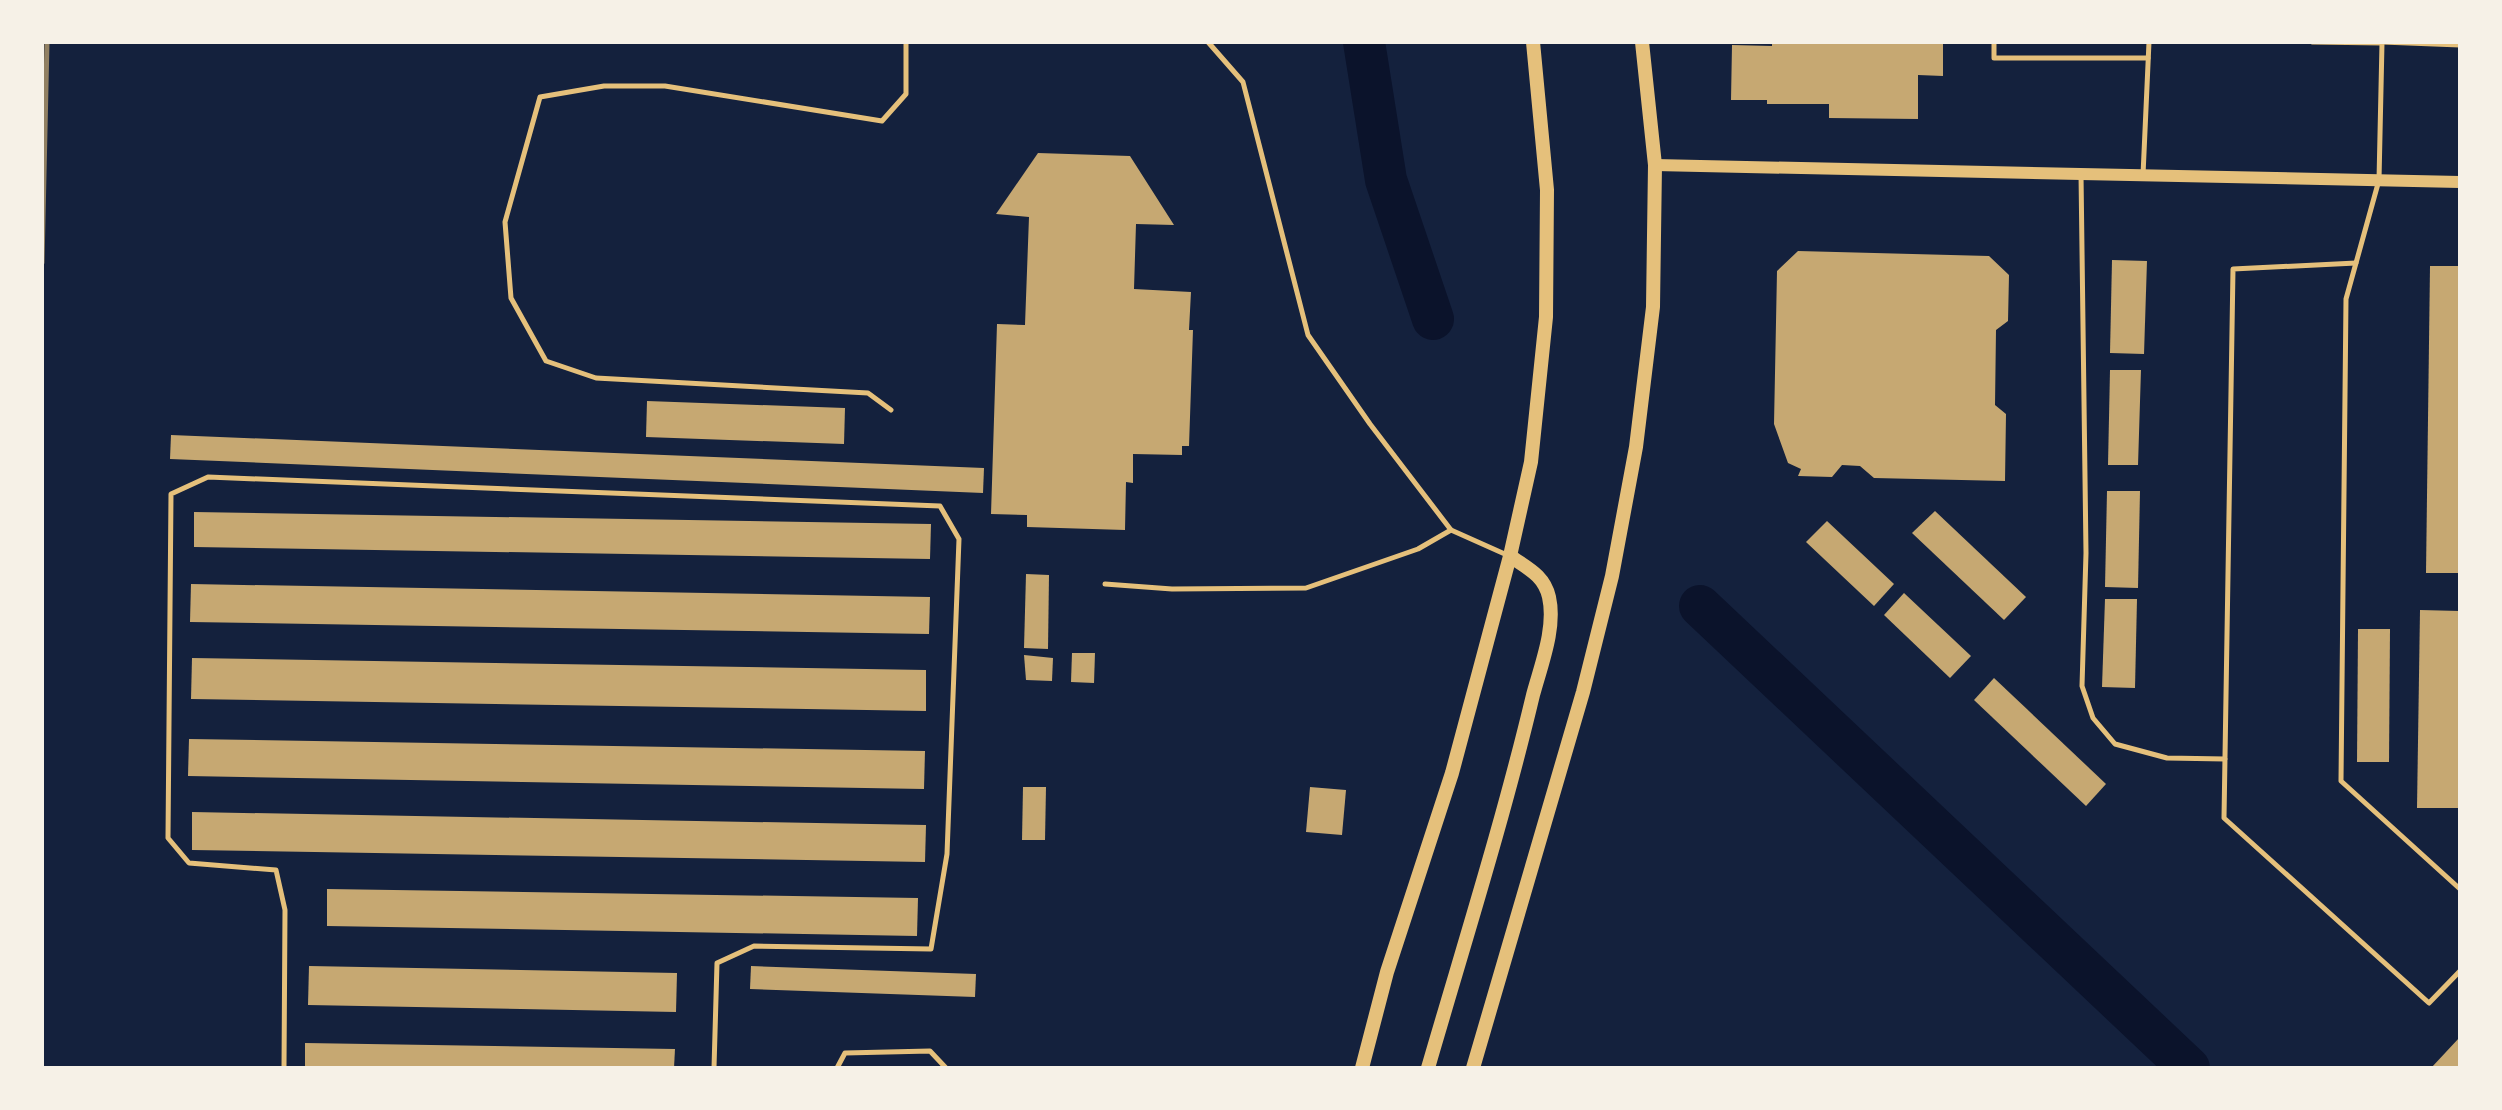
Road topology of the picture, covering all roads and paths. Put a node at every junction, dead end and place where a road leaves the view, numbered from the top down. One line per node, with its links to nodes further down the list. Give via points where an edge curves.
1 (906, 42): 17 (lane, via 906,94 882,121 665,86 604,86 540,97 505,222 511,298 546,361 596,378 868,393)
2 (1208, 42): 18 (lane, via 1243,82 1308,335)
3 (1533, 42): 19 (main road, via 1547,190 1546,317 1531,462)
4 (1642, 42): 11 (main road)
5 (1994, 42): 10 (lane, via 1994,58)
6 (2149, 42): 10 (lane)
7 (2312, 42): 8 (lane)
8 (2382, 42): 9 (lane); 14 (lane)
9 (2460, 45)
10 (2148, 58): 13 (lane)
11 (1655, 165): 12 (street); 30 (main road, via 1654,307 1636,447 1612,576 1583,692)
12 (2081, 174): 13 (street); 21 (lane, via 2086,528 2082,686 2093,718 2116,744 2167,758)
13 (2143, 175): 14 (street)
14 (2379, 180): 15 (street); 16 (lane)
15 (2460, 182)
16 (2356, 263): 21 (lane, via 2233,269); 22 (lane, via 2346,299 2341,780)
17 (891, 410)
18 (1451, 530): 19 (lane); 20 (lane, via 1418,549 1306,588 1172,589)
19 (1510, 556): 28 (main road, via 1452,773 1387,972); 29 (main road, via 1541,577 1549,595 1550,624 1521,748)
20 (1105, 584)
21 (2225, 759): 23 (lane, via 2224,818 2429,1003)
22 (2460, 889)
23 (2460, 971)
24 (284, 1068): 25 (lane, via 285,910 276,870 189,863 169,838 171,494 208,477 940,506 959,539 947,854 932,948 754,946 718,963)
25 (714, 1068)
26 (837, 1068): 27 (lane, via 845,1053 930,1051)
27 (946, 1068)
28 (1362, 1068)
29 (1428, 1068)
30 (1473, 1068)

